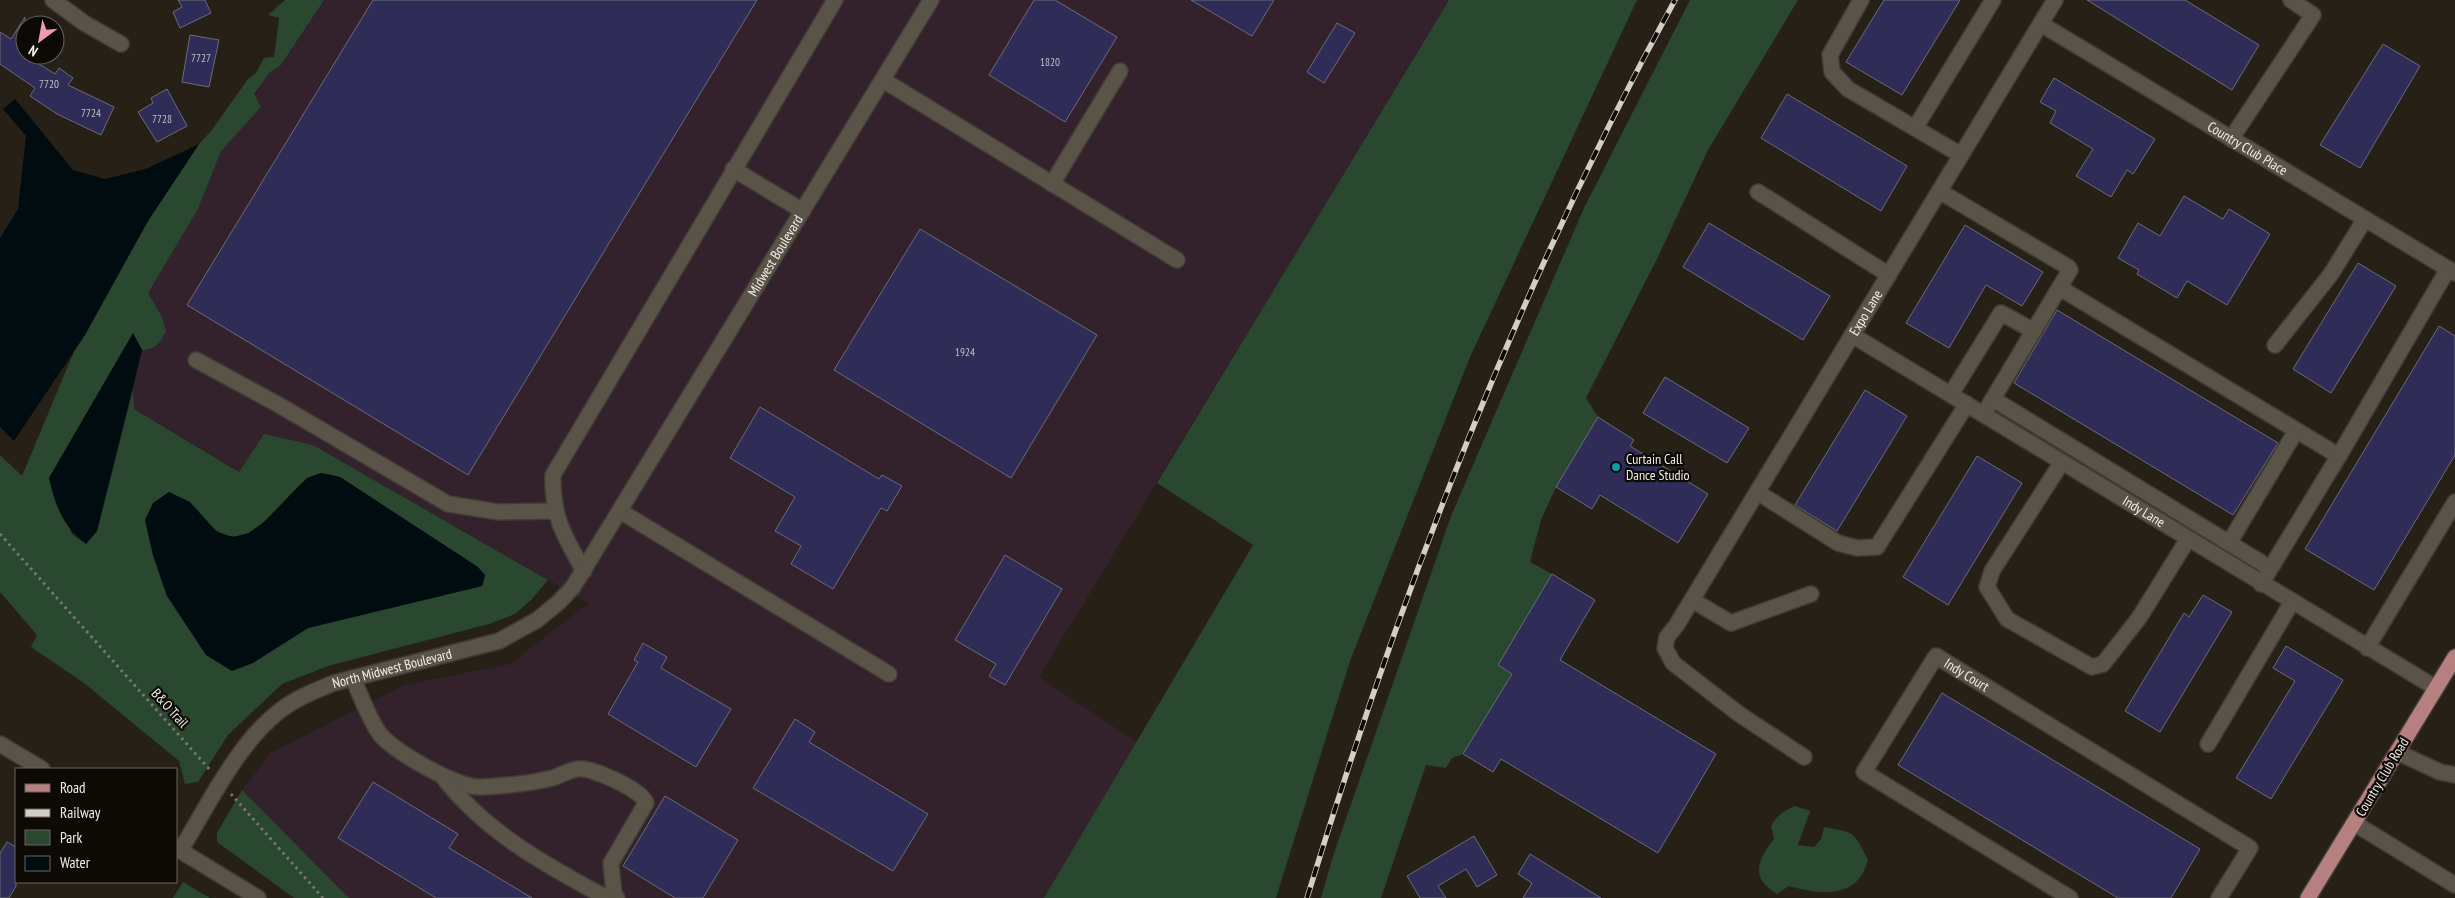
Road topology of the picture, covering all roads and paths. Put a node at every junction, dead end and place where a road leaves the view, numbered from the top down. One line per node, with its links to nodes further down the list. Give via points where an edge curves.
1 (53, 0): 9 (street)
2 (835, 0): 15 (street)
3 (931, 0): 11 (street, Midwest Boulevard)
4 (1861, 0): 12 (street, via 1830,55 1832,72 1848,89)
5 (1993, 0): 12 (street)
6 (2055, 0): 8 (street, Expo Lane)
7 (2291, 0): 13 (street, via 2313,15)
8 (2041, 24): 13 (street, Country Club Place); 14 (street, Expo Lane)
9 (121, 44)
10 (1120, 71): 16 (street)
11 (882, 80): 16 (street); 19 (street, Midwest Boulevard)
12 (1915, 128): 14 (street)
13 (2231, 138): 20 (street, Country Club Place)
14 (1961, 155): 17 (street, Expo Lane)
15 (733, 169): 19 (street); 38 (street, via 553,475)
16 (1052, 184): 21 (street)
17 (1939, 191): 23 (street, Expo Lane); 24 (street, via 2068,267 2069,273)
18 (1758, 192): 23 (street)
19 (803, 211): 39 (street, Midwest Boulevard)
20 (2365, 219): 22 (street, Country Club Place); 27 (street, via 2330,274)
21 (1177, 260)
22 (2452, 271): 34 (street)
23 (1889, 275): 26 (street, Expo Lane)
24 (2060, 288): 25 (street); 33 (street)
25 (2034, 331): 29 (street, via 2001,313); 30 (street)
26 (1852, 335): 29 (street, Indy Lane); 36 (street, Expo Lane)
27 (2275, 345)
28 (196, 360): 38 (street, via 448,504 499,512)
29 (1952, 394): 31 (street, Indy Lane)
30 (1993, 399): 32 (street); 42 (street)
31 (1967, 404): 32 (street, Indy Lane); 36 (street, via 1878,547 1857,548 1838,543)
32 (1984, 414): 35 (street, Indy Lane)
33 (2296, 431): 34 (street); 42 (street)
34 (2339, 456): 43 (street)
35 (2062, 462): 41 (street, Indy Lane); 41 (street, via 1992,571 1987,587 2007,619 2092,667 2103,664 2139,618)
36 (1757, 492): 47 (street, Expo Lane)
37 (2455, 502): 49 (street)
38 (555, 511): 44 (street, via 564,536)
39 (620, 511): 44 (street, North Midwest Boulevard); 51 (street)
40 (0, 534): 61 (path, B&O Trail)
41 (2188, 539): 45 (street, Indy Lane)
42 (2229, 544): 43 (street)
43 (2270, 568): 45 (street)
44 (584, 572): 52 (street, North Midwest Boulevard, via 549,611 508,637)
45 (2260, 584): 48 (street, Indy Lane)
46 (1811, 594): 47 (street, via 1731,624)
47 (1692, 600): 57 (street, Expo Lane, via 1667,637 1665,648 1673,663 1739,714)
48 (2292, 602): 49 (street, Indy Lane); 55 (street)
49 (2367, 648): 53 (street, Indy Lane)
50 (2455, 657): 53 (main road, Country Club Road)
51 (889, 674)
52 (353, 678): 59 (street, via 380,734 392,746); 61 (street, North Midwest Boulevard, via 312,691 277,713 252,737)
53 (2436, 688): 56 (main road, Country Club Road)
54 (0, 744): 58 (street)
55 (2208, 744)
56 (2397, 752): 60 (street, via 2440,772); 62 (main road, Country Club Road)
57 (1804, 757)
58 (40, 768)
59 (440, 773): 68 (street, via 461,800 494,830); 69 (street, via 479,788 552,778 576,769 588,769 640,795 646,803 611,864)
60 (2455, 775)
61 (222, 783): 63 (street, North Midwest Boulevard); 67 (path, B&O Trail)
62 (2354, 823): 64 (street); 71 (main road, Country Club Road)
63 (178, 850): 66 (street)
64 (2455, 885)
65 (2225, 896): 70 (street, Indy Court, via 2250,848 1936,656 1864,772)
66 (258, 898)
67 (324, 898)
68 (607, 898)
69 (617, 898)
70 (2070, 898)
71 (2308, 898)

